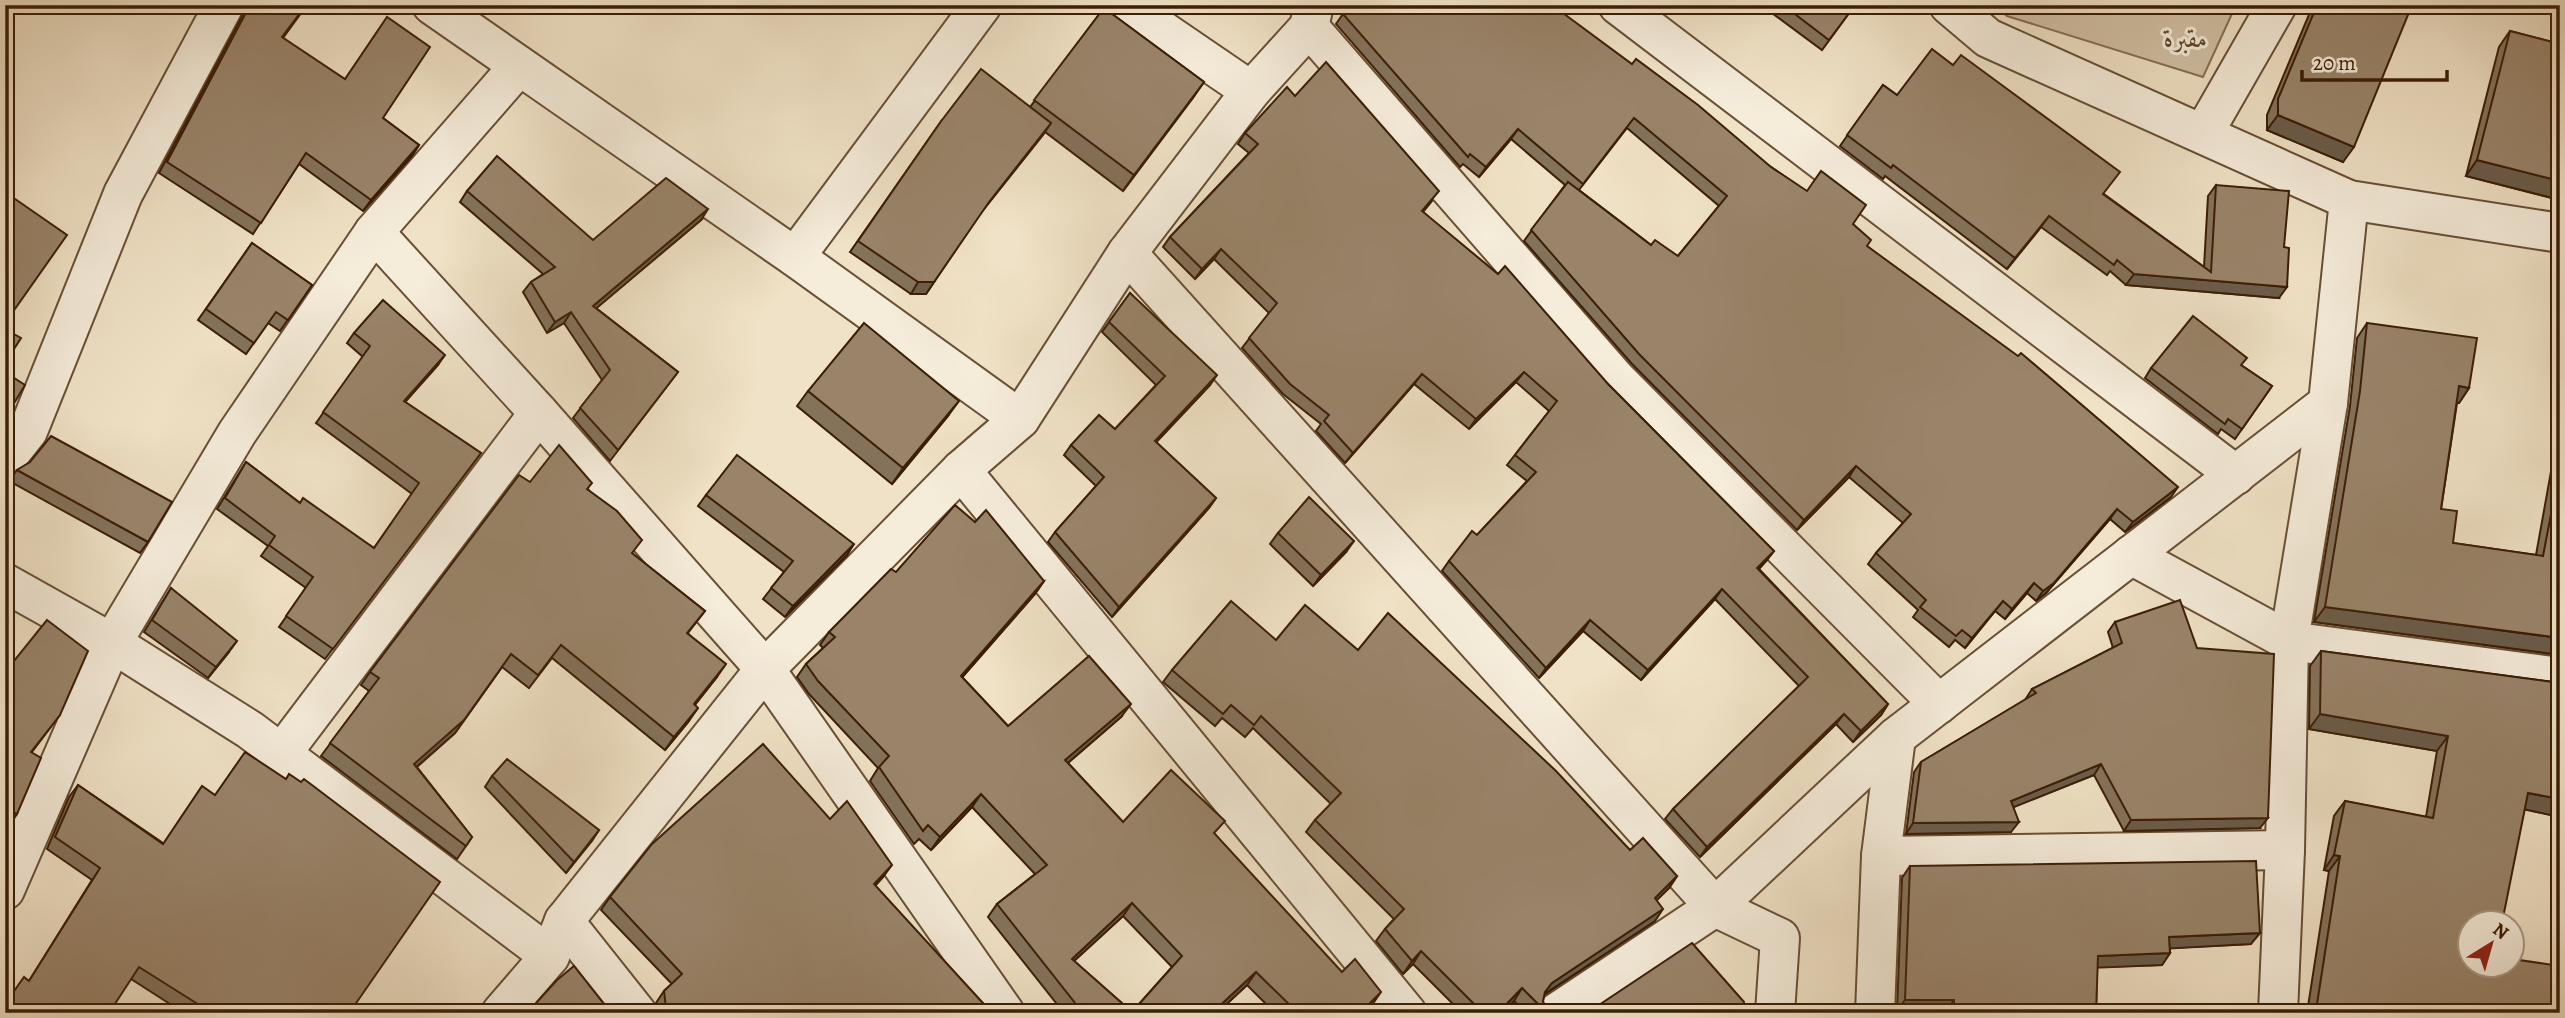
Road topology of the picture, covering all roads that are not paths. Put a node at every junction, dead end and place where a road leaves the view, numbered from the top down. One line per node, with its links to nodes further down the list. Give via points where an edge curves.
1 (225, 5): 20 (street, via 123,194 28,431)
2 (432, 5): 9 (street)
3 (982, 5): 16 (street)
4 (1125, 5): 10 (street)
5 (1618, 5): 22 (street)
6 (1949, 5): 11 (street, via 1988,38)
7 (2277, 5): 11 (street)
8 (1311, 16): 10 (street); 29 (street, via 1616,379)
9 (519, 66): 13 (street); 16 (street)
10 (1251, 91): 15 (street)
11 (2203, 134): 12 (street)
12 (2349, 200): 14 (street); 17 (street)
13 (374, 232): 18 (street); 26 (street, via 237,433)
14 (2560, 233)
15 (1127, 253): 19 (street); 35 (street)
16 (795, 257): 19 (street)
17 (2328, 403): 22 (street); 25 (street)
18 (540, 412): 27 (street); 31 (street)
19 (1020, 419): 21 (street)
20 (5, 460)
21 (961, 470): 27 (street); 41 (street)
22 (2236, 475): 23 (street)
23 (2131, 555): 25 (street); 29 (street)
24 (5, 583): 26 (street)
25 (2289, 641): 28 (street); 32 (street)
26 (112, 643): 31 (street); 34 (street)
27 (765, 669): 36 (street); 40 (street)
28 (2560, 677)
29 (1939, 704): 30 (street)
30 (1896, 737): 33 (street); 35 (street)
31 (282, 753): 37 (street)
32 (2285, 850): 33 (street); 45 (street)
33 (1881, 856): 44 (street)
34 (5, 890)
35 (1715, 907): 42 (street); 43 (street, via 1780,938)
36 (564, 921): 37 (street); 39 (street)
37 (550, 956): 38 (street)
38 (500, 1013)
39 (637, 1013)
40 (1005, 1013)
41 (1407, 1013)
42 (1556, 1013)
43 (1775, 1013)
44 (1875, 1013)
45 (2278, 1013)

